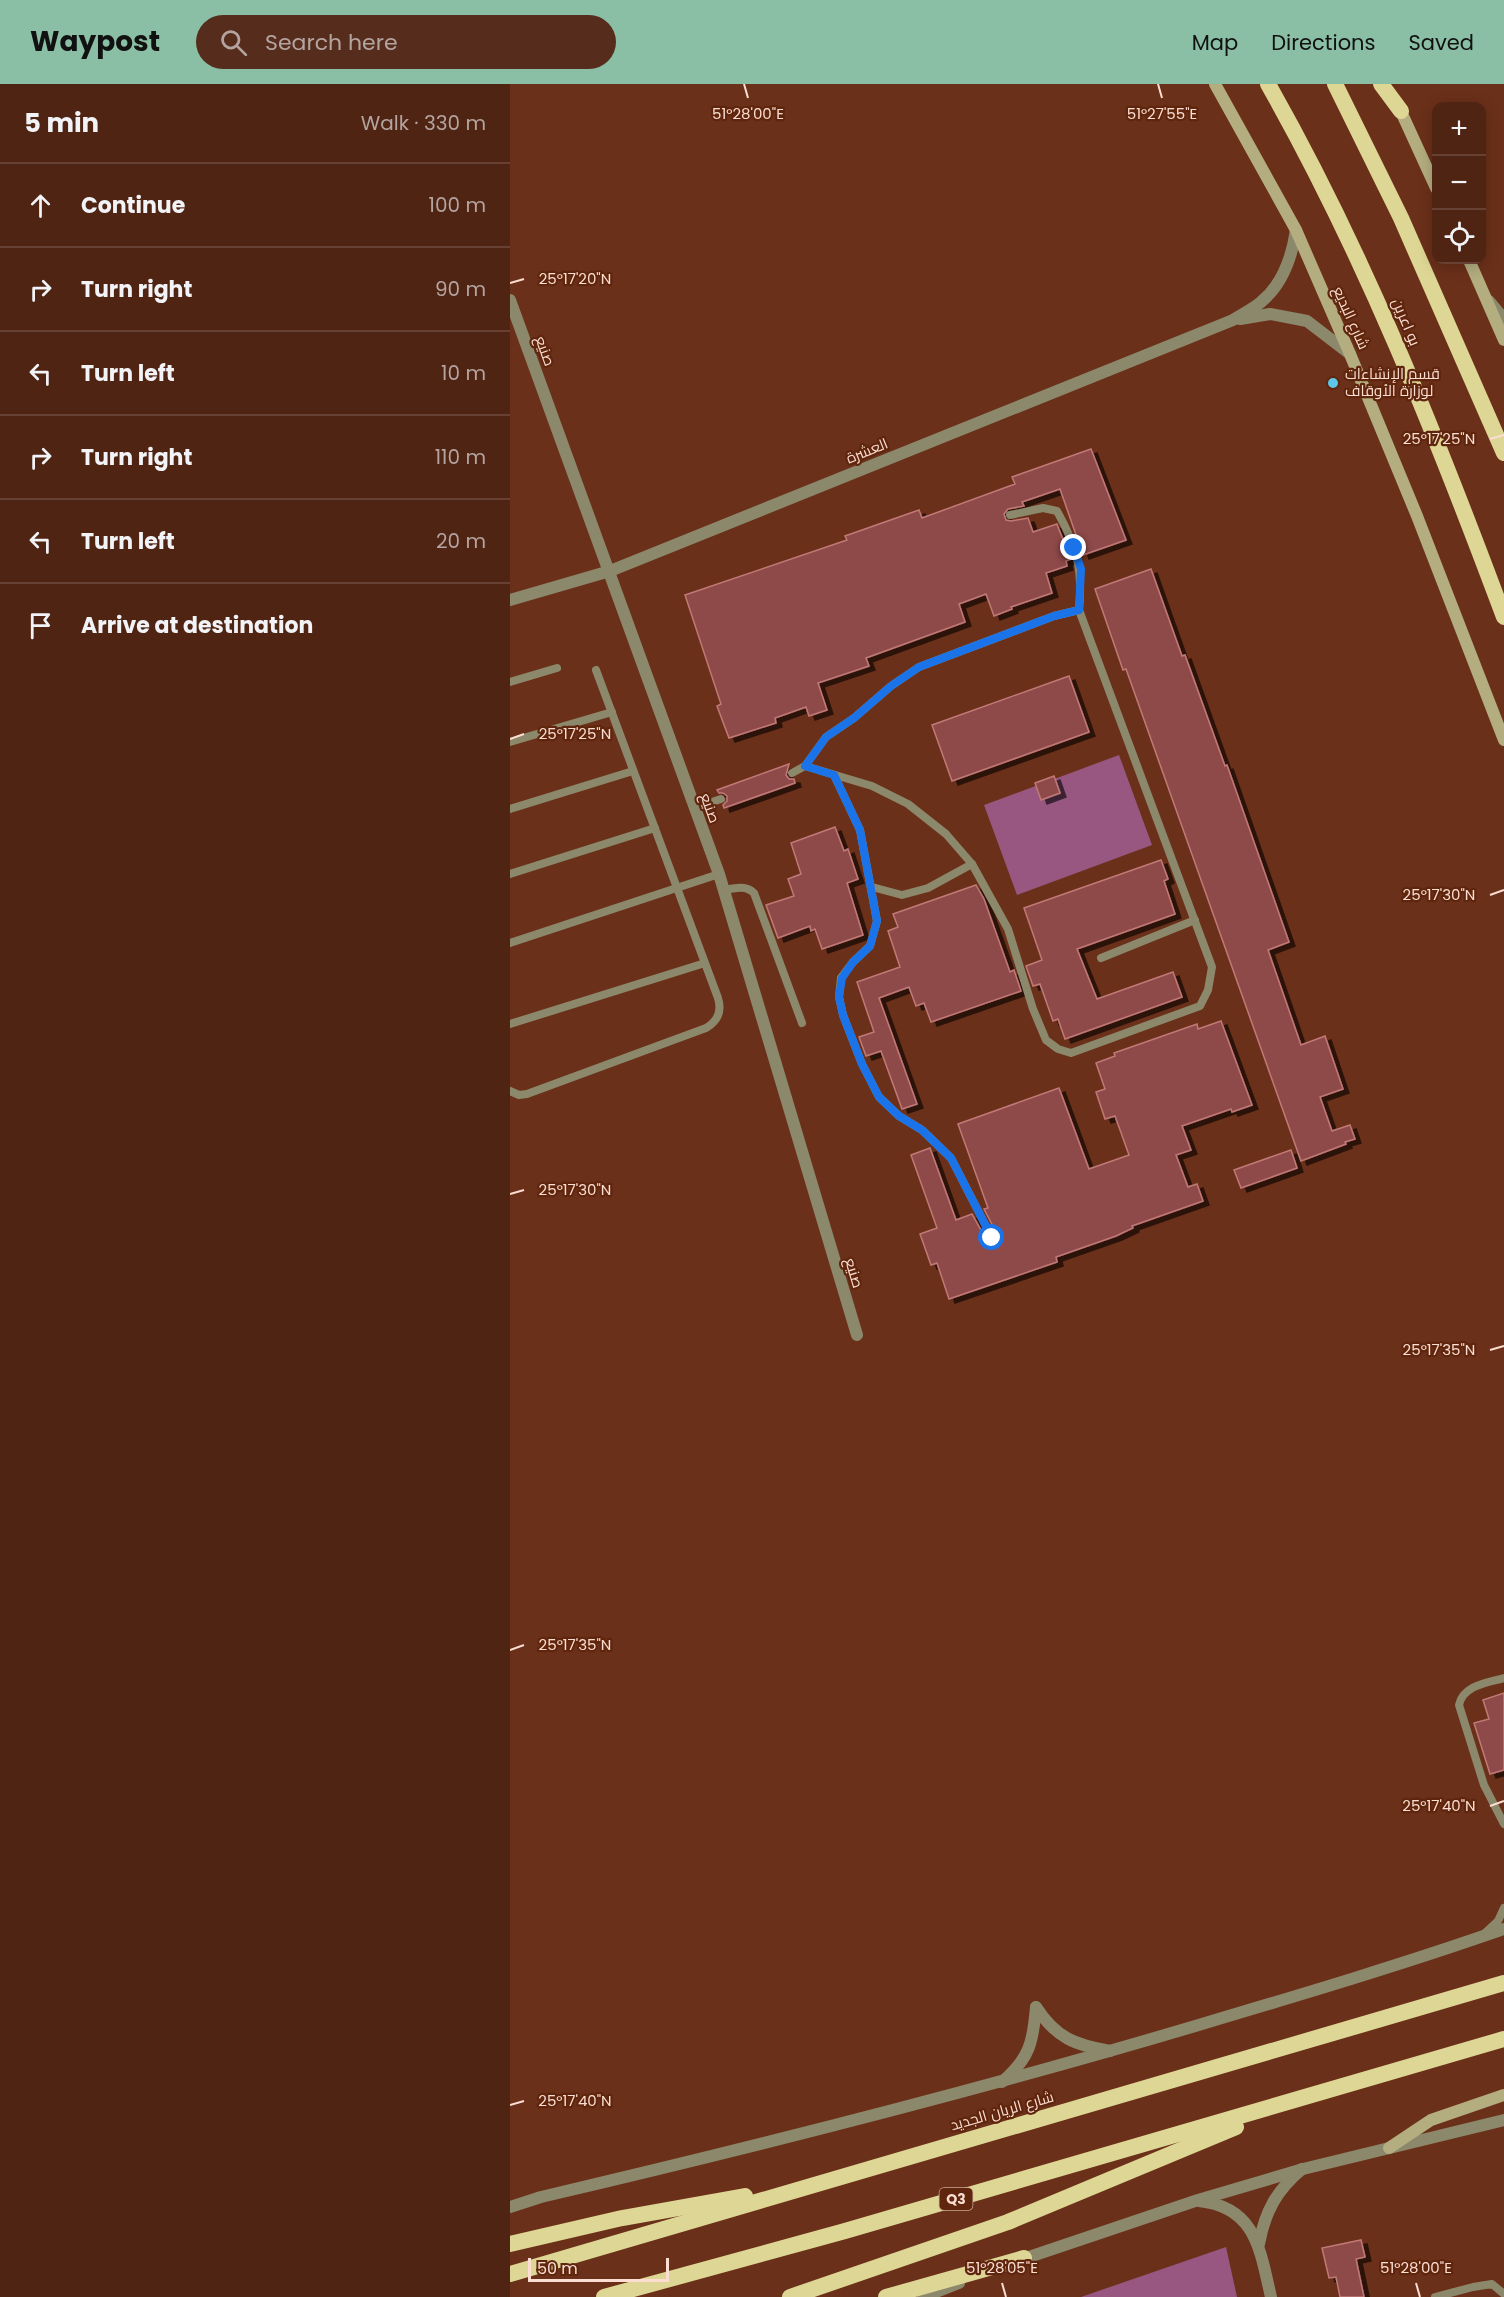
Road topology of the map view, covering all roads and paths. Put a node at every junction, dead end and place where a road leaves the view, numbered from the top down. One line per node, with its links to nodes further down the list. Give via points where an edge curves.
1 (1215, 84): 8 (main road, شارع البديع)
2 (1268, 84): 21 (highway, بو اعرين, via 1364,271 1454,482)
3 (1335, 84): 16 (highway, via 1401,218)
4 (1381, 84): 6 (highway)
5 (1387, 84): 6 (main road)
6 (1401, 111): 7 (main road)
7 (1432, 177)
8 (1296, 230): 13 (street, العشرة, via 1293,253 1284,274 1262,302); 15 (main road, شارع البديع)
9 (1471, 264): 10 (main road)
10 (1487, 299): 12 (street); 14 (main road)
11 (510, 300): 18 (street, صنيع)
12 (1504, 319)
13 (1233, 320): 15 (street, العشرة, via 1270,314 1307,321); 18 (street, العشرة)
14 (1504, 340)
15 (1350, 354): 26 (main road, شارع البديع)
16 (1504, 453)
17 (1010, 515): 20 (lane, via 1043,508 1057,511 1081,569)
18 (610, 571): 19 (street, العشرة); 33 (street, صنيع)
19 (510, 600)
20 (1079, 610): 28 (lane, via 1012,630 919,667 826,737); 42 (lane)
21 (1504, 616)
22 (557, 668): 24 (lane)
23 (596, 670): 25 (lane)
24 (510, 682)
25 (612, 712): 27 (lane); 29 (lane)
26 (1504, 740)
27 (510, 742)
28 (805, 766): 30 (lane); 31 (lane)
29 (633, 771): 34 (lane); 35 (lane)
30 (792, 772)
31 (834, 775): 36 (lane, via 872,786 908,804 946,834); 39 (lane, via 860,830)
32 (721, 799): 33 (lane)
33 (694, 808): 38 (street, صنيع)
34 (510, 810)
35 (655, 828): 37 (lane); 40 (lane)
36 (972, 864): 39 (lane, via 928,888 902,895); 42 (lane, via 1008,929 1046,1040 1071,1053 1200,1006 1212,967)
37 (510, 874)
38 (719, 874): 40 (lane); 41 (street, صنيع)
39 (872, 888): 49 (lane, via 877,921 870,946 842,978 839,997 843,1015 879,1097 951,1158)
40 (678, 889): 43 (lane); 45 (lane)
41 (724, 890): 46 (lane, via 749,888 754,893); 50 (street, صنيع)
42 (1196, 920): 44 (lane)
43 (510, 943)
44 (1101, 958)
45 (705, 963): 47 (lane); 48 (lane, via 720,1004 711,1025 527,1094)
46 (802, 1023)
47 (510, 1024)
48 (510, 1091)
49 (992, 1238)
50 (857, 1335)
51 (1504, 1678): 53 (lane, via 1469,1689 1459,1705 1484,1785)
52 (1504, 1803): 53 (lane)
53 (1494, 1804): 54 (lane)
54 (1504, 1824)
55 (1504, 1908): 57 (lane, via 1498,1921)
56 (1504, 1929): 57 (street, شارع الريان الجديد)
57 (1482, 1936): 60 (street, شارع الريان الجديد, via 1406,1963)
58 (1504, 1983): 67 (highway, شارع الريان الجديد)
59 (1504, 2039): 63 (highway, Q3)
60 (1110, 2051): 61 (street, شارع الريان الجديد); 61 (street, via 1080,2046 1067,2039 1054,2030 1036,2007 1029,2049)
61 (1002, 2082): 69 (street, شارع الريان الجديد)
62 (1504, 2095): 65 (main road, via 1431,2120)
63 (1306, 2097): 75 (highway, Q3, via 845,2232); 76 (highway, via 1008,2222)
64 (1504, 2120): 65 (street)
65 (1389, 2148): 66 (street)
66 (1303, 2169): 68 (street); 71 (street, via 1274,2201 1263,2220)
67 (803, 2188): 70 (highway, via 633,2216); 73 (highway, شارع الريان الجديد)
68 (1198, 2200): 71 (street, via 1217,2202 1234,2211); 72 (street)
69 (510, 2207)
70 (510, 2244)
71 (1259, 2244): 79 (street)
72 (1024, 2258): 77 (highway); 78 (street)
73 (510, 2274)
74 (1504, 2294): 80 (lane, via 1492,2284)
75 (604, 2297)
76 (790, 2297)
77 (886, 2297)
78 (923, 2297)
79 (1271, 2297)
80 (1435, 2297)

